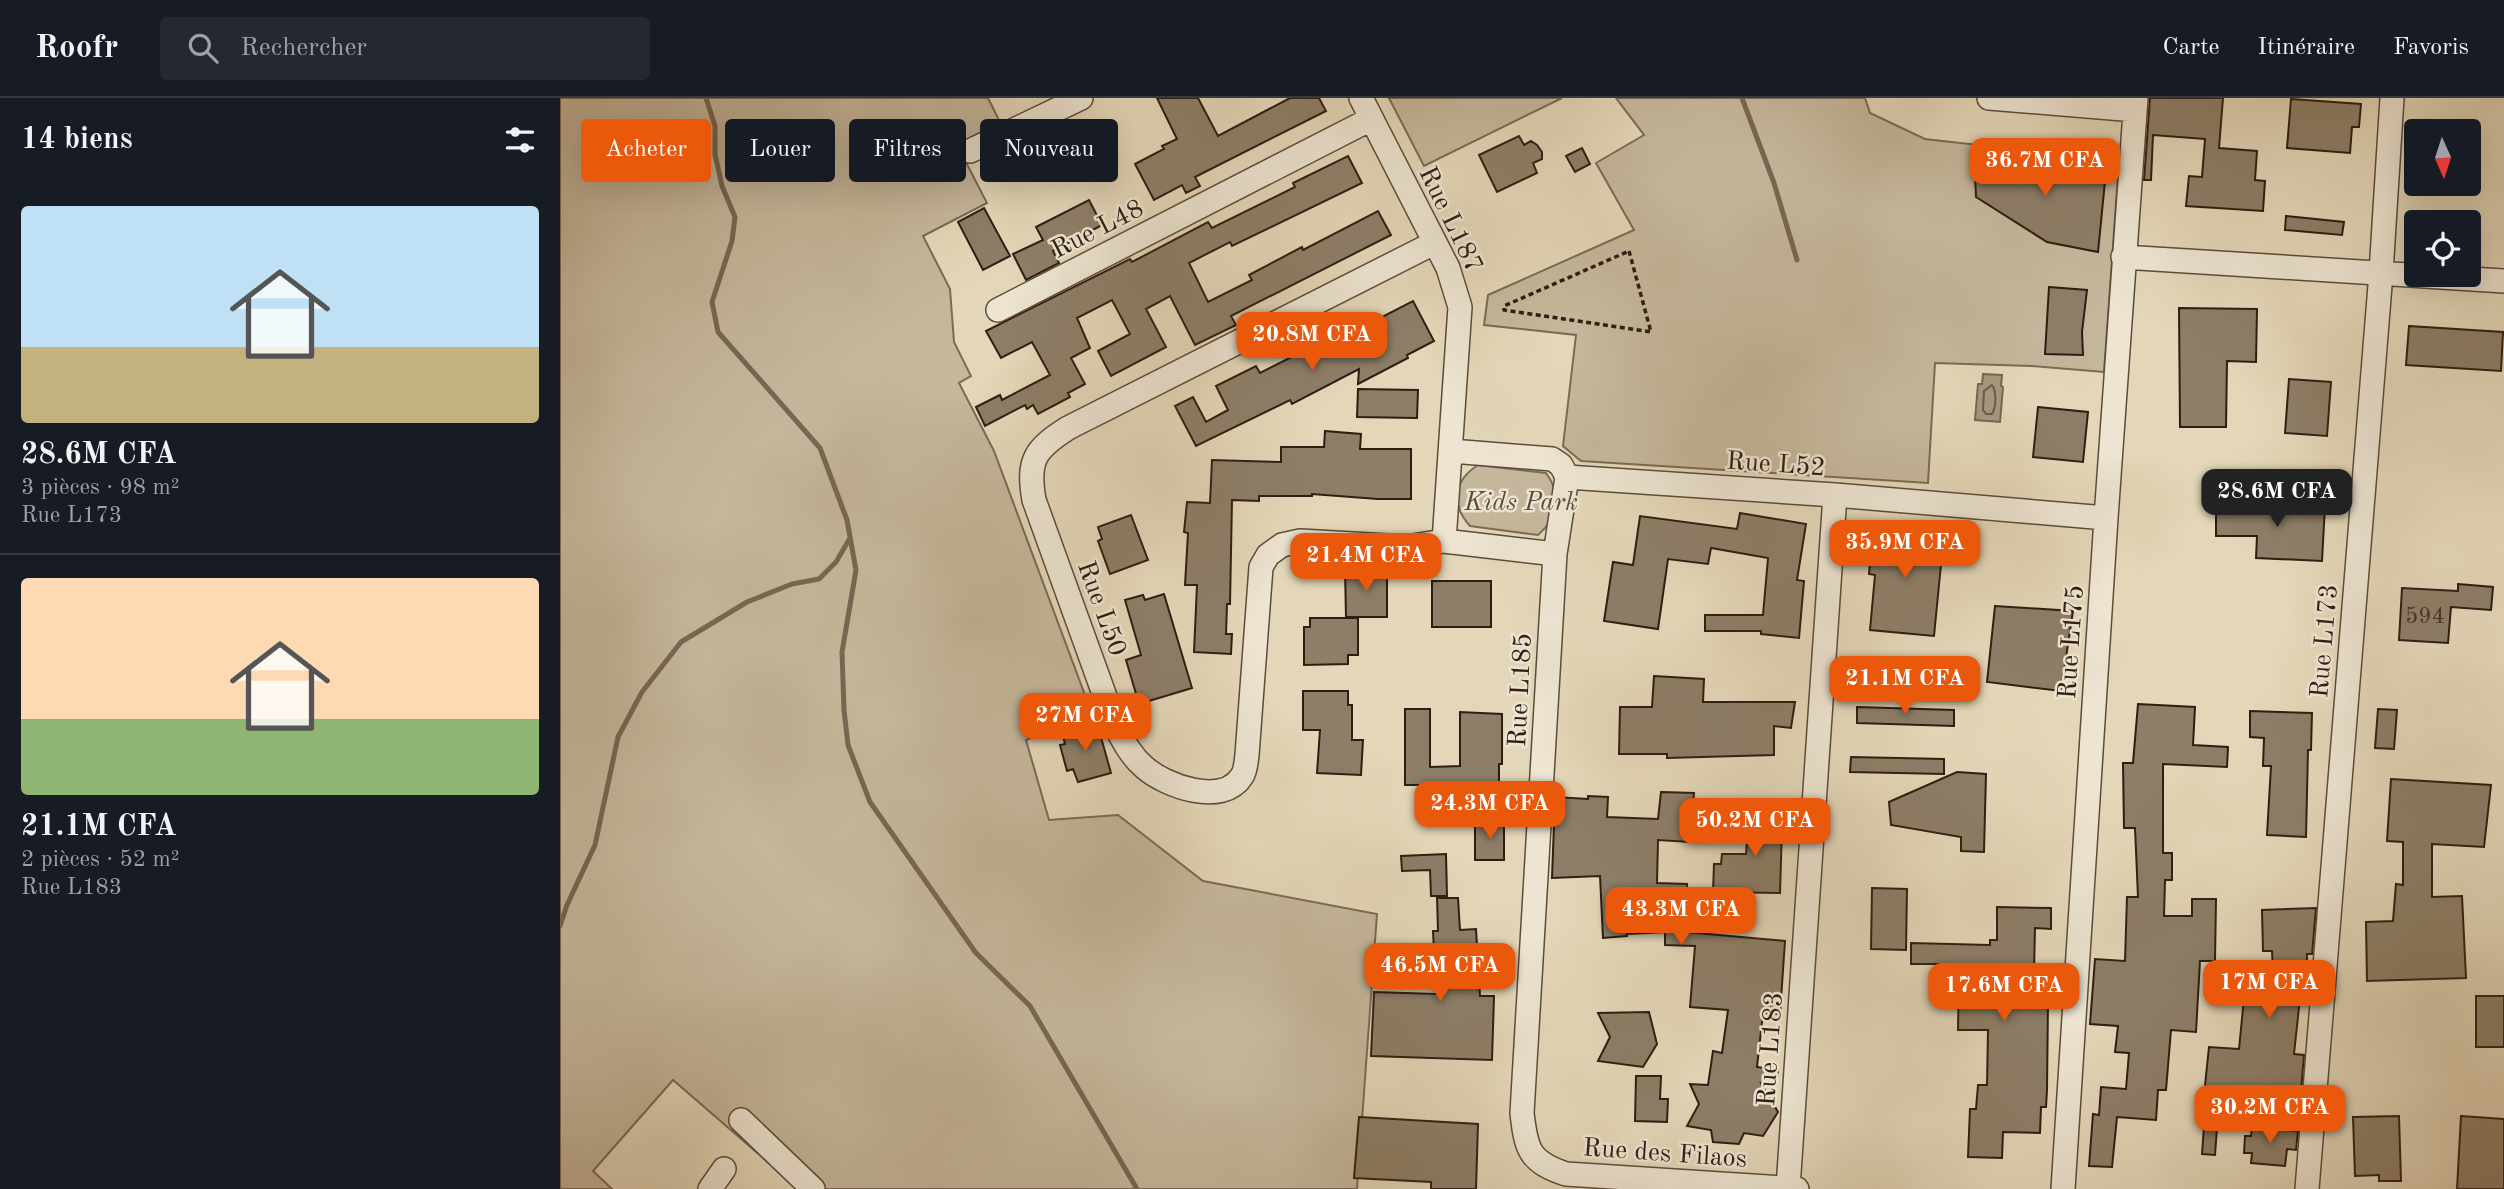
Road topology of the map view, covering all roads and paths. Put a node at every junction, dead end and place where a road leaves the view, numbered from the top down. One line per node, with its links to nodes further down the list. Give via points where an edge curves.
1 (1081, 98): 7 (street)
2 (1361, 98): 6 (street, Rue L187)
3 (1989, 98): 5 (street)
4 (2392, 98): 10 (street, Rue L173)
5 (2135, 104): 9 (street, Rue L175)
6 (1371, 119): 8 (street, Rue L187); 12 (street, Rue L48)
7 (970, 151)
8 (1434, 243): 14 (street, Rue L187, via 1448,268 1460,307); 18 (street, Rue L50, via 1068,428 1046,442 1034,457 1030,477 1043,526 1129,752 1146,769 1199,792 1217,792 1243,775 1261,568 1268,555 1300,541 1406,547)
9 (2123, 257): 10 (street); 17 (street, Rue L175)
10 (2381, 273): 11 (street); 28 (street, Rue L173)
11 (2504, 281)
12 (998, 310)
13 (1504, 310): 13 (path, via 1611,326 1651,332 1629,251 1504,306)
14 (1451, 451): 15 (street, via 1552,459); 18 (street, Rue L187)
15 (1567, 477): 16 (street, Rue L52); 19 (street, Rue L185)
16 (1835, 495): 17 (street, Rue L52); 23 (street, Rue L183)
17 (2106, 518): 27 (street, Rue L175)
18 (1444, 541): 19 (street, Rue L50)
19 (1555, 554): 21 (street, Rue L185, via 1522,1113 1525,1141)
20 (741, 1120): 25 (street)
21 (1533, 1157): 23 (street, Rue des Filaos, via 1566,1174)
22 (723, 1169): 24 (street)
23 (1787, 1188): 26 (street, Rue des Filaos)
24 (710, 1189)
25 (813, 1189)
26 (1797, 1189)
27 (2063, 1189)
28 (2307, 1189)

